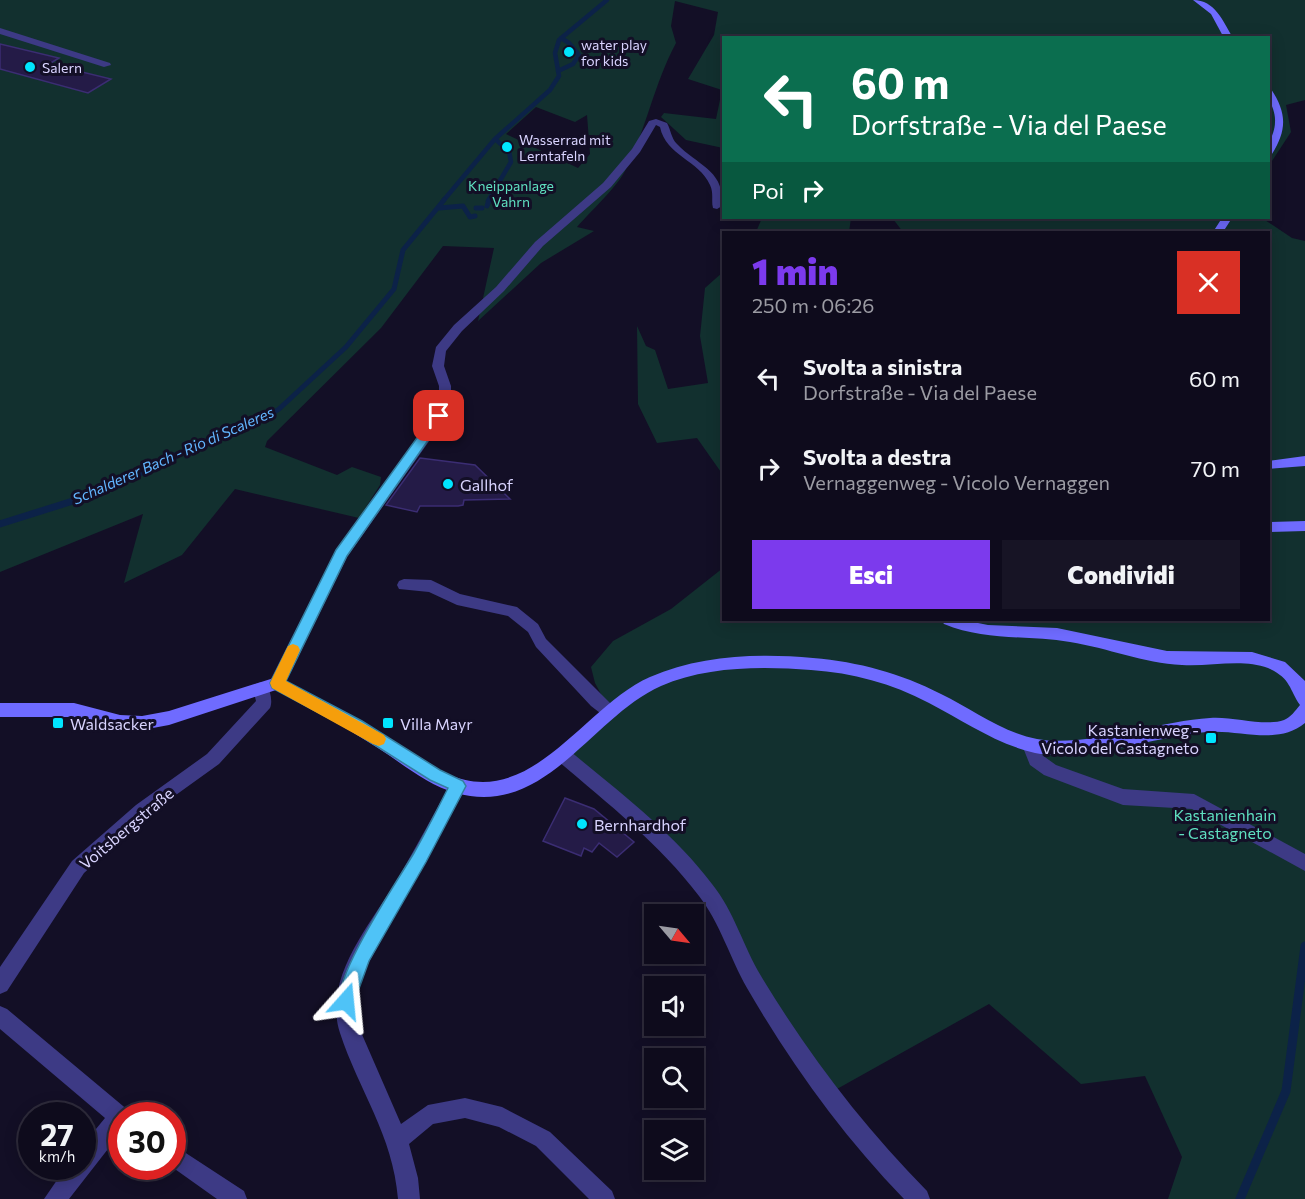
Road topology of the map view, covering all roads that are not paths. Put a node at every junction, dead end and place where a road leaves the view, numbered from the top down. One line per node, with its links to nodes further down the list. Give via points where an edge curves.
1 (1197, 0): 3 (street, via 1214,12)
2 (4, 32): 4 (street)
3 (1229, 36)
4 (107, 64)
5 (1270, 95): 6 (street, via 1281,126)
6 (1270, 148)
7 (717, 206): 14 (street, via 720,195 715,183 668,139 664,125 652,123 636,150 590,202 539,244 500,289 458,328 440,350 438,366 445,386 445,405 341,554)
8 (1305, 461): 9 (street)
9 (1270, 465)
10 (1305, 526): 11 (street)
11 (1270, 527)
12 (404, 585): 18 (street, via 431,586 457,599 512,611 533,628 541,643)
13 (952, 621): 15 (street, via 977,630 1057,634 1180,659 1249,657 1275,664 1293,677)
14 (269, 686): 16 (street, via 142,723 120,722 74,710); 21 (street, via 356,726); 23 (street, Voitsbergstraße, via 264,703 213,759 142,810 78,867)
15 (1305, 700)
16 (0, 710)
17 (1305, 710): 19 (street, via 1300,720 1288,727 1265,729 1224,724 1063,748)
18 (610, 711): 19 (street, via 651,683 673,674 729,664 798,663 864,671 920,690 998,734); 20 (street)
19 (1030, 745): 22 (street, via 1036,760 1050,770 1123,797 1194,802)
20 (564, 756): 21 (street, via 532,777 509,785); 35 (street, via 651,830 707,891 754,981 828,1094 881,1161)
21 (458, 786): 27 (street, via 363,955 346,1001 346,1018 354,1043)
22 (1302, 862)
23 (2, 977)
24 (0, 1016): 25 (street)
25 (108, 1108)
26 (108, 1132): 28 (street)
27 (398, 1140): 33 (street); 34 (street, via 428,1115 465,1108 502,1116 543,1138)
28 (96, 1147)
29 (186, 1164): 32 (street)
30 (70, 1180): 31 (street)
31 (55, 1199)
32 (236, 1199)
33 (409, 1199)
34 (604, 1199)
35 (919, 1199)

